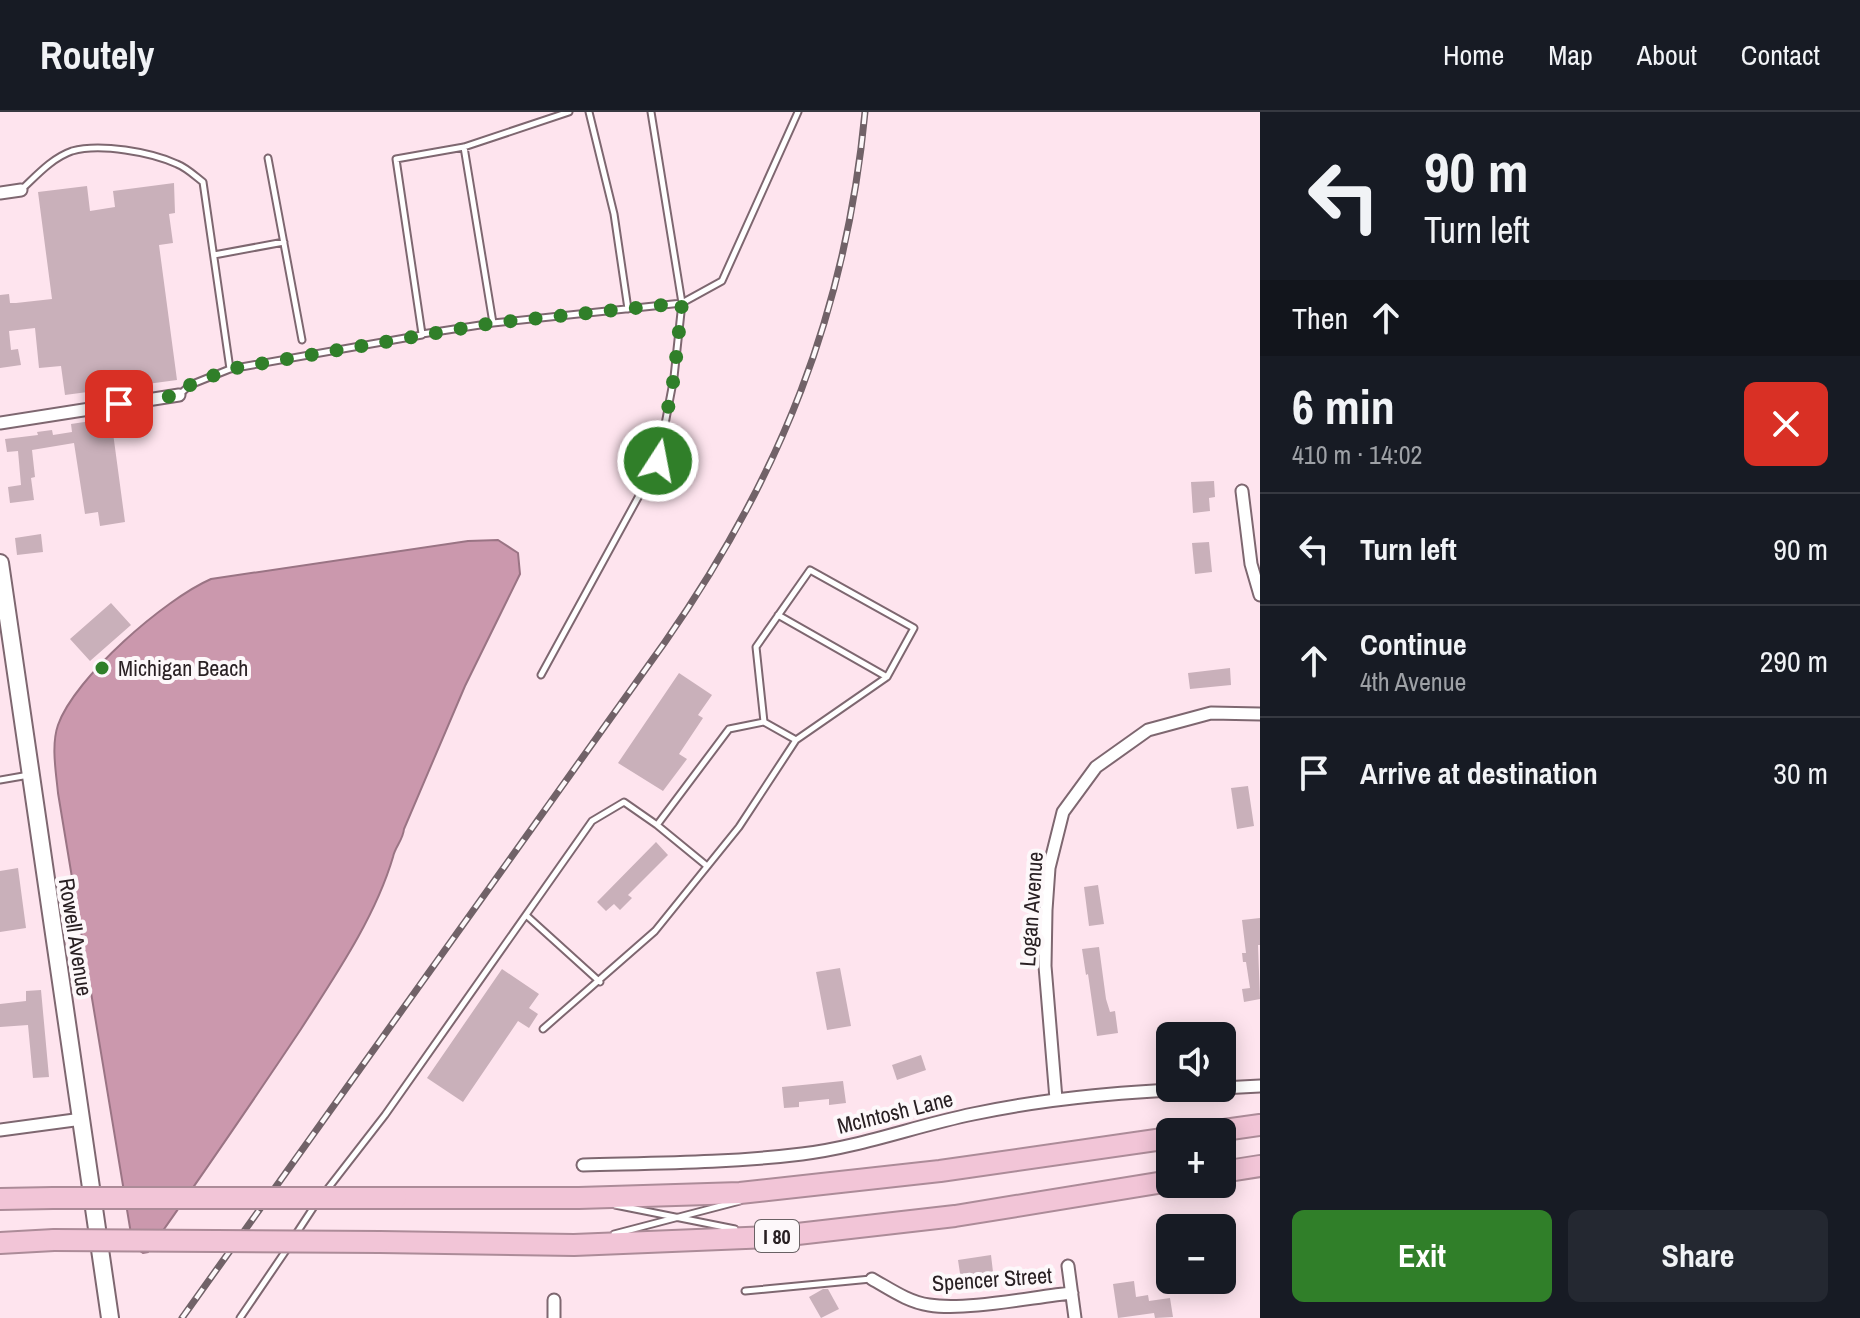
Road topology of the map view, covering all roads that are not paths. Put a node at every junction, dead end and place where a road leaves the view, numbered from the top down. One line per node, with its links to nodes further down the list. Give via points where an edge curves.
1 (569, 112): 5 (lane)
2 (589, 112): 12 (lane, via 614,214)
3 (651, 112): 11 (lane)
4 (798, 112): 11 (lane, via 722,281)
5 (464, 147): 13 (lane); 14 (lane, via 396,159)
6 (268, 158): 9 (lane)
7 (21, 190): 8 (street); 10 (lane, via 45,167 70,152 90,148 127,150 176,163 203,182)
8 (0, 193)
9 (284, 242): 10 (lane); 15 (lane)
10 (214, 255): 16 (lane)
11 (682, 303): 12 (lane); 24 (lane, via 658,461)
12 (628, 309): 13 (lane)
13 (493, 323): 14 (lane)
14 (422, 334): 16 (lane)
15 (302, 340)
16 (230, 369): 17 (lane)
17 (179, 395): 18 (street)
18 (0, 423)
19 (1242, 491): 21 (street)
20 (0, 563): 22 (street, Rowell Avenue)
21 (1260, 595)
22 (3, 604): 29 (street, Rowell Avenue)
23 (778, 615): 25 (lane); 25 (lane, via 810,570 914,628); 27 (lane, via 756,647)
24 (541, 675)
25 (887, 677): 28 (lane)
26 (1260, 714): 39 (street, Logan Avenue, via 1211,713 1148,730 1096,767 1063,812 1049,868 1046,910)
27 (764, 722): 28 (lane); 31 (lane, via 729,729)
28 (796, 740): 32 (lane)
29 (30, 775): 30 (lane); 40 (street, Rowell Avenue)
30 (0, 780)
31 (657, 825): 32 (lane); 33 (lane, via 624,802 592,821)
32 (707, 866): 34 (lane, via 655,931)
33 (526, 915): 34 (lane); 62 (lane)
34 (600, 982): 35 (lane)
35 (543, 1029)
36 (1260, 1086): 37 (street)
37 (1236, 1087)
38 (1156, 1091): 39 (street, McIntosh Lane)
39 (1056, 1099): 45 (street, McIntosh Lane, via 802,1154)
40 (82, 1119): 43 (street); 61 (street, Rowell Avenue)
41 (1260, 1125): 42 (highway)
42 (1236, 1128)
43 (0, 1130)
44 (1156, 1140): 49 (highway, I 80)
45 (583, 1165)
46 (1260, 1166): 47 (highway)
47 (1236, 1170)
48 (1156, 1183): 53 (highway, I 80, via 955,1216)
49 (799, 1186): 50 (highway, I 80); 52 (lane)
50 (579, 1198): 51 (highway, I 80, bridge); 52 (lane)
51 (0, 1199)
52 (677, 1218): 53 (lane); 55 (lane)
53 (771, 1237): 55 (highway, I 80)
54 (0, 1243): 55 (highway, I 80, bridge)
55 (574, 1245)
56 (1068, 1266): 59 (street)
57 (872, 1279): 58 (lane); 59 (street, Spencer Street, via 929,1305)
58 (745, 1291)
59 (1072, 1293): 64 (street)
60 (554, 1300): 63 (street)
61 (109, 1318)
62 (240, 1318)
63 (554, 1318)
64 (1075, 1318)

